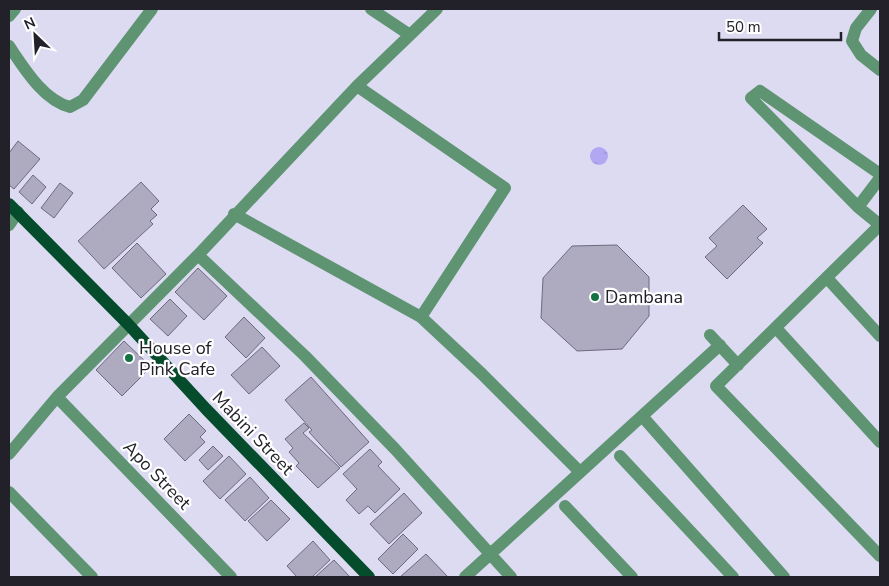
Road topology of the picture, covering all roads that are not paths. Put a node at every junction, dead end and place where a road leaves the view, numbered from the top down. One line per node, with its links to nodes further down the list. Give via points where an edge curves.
1 (14, 9): 6 (street)
2 (152, 9): 8 (street, via 83,100 70,107 60,104 30,78)
3 (372, 9): 7 (street)
4 (438, 9): 7 (street)
5 (871, 9): 9 (street, via 856,28 852,41 861,55)
6 (9, 16)
7 (410, 35): 10 (street)
8 (9, 46)
9 (880, 70)
10 (357, 86): 14 (street); 19 (street, via 506,188)
11 (880, 176): 12 (street); 12 (street, via 760,91 751,98)
12 (858, 207): 16 (street)
13 (14, 208): 15 (street); 20 (main road, Mabini Street)
14 (234, 214): 17 (street); 19 (street)
15 (9, 225)
16 (880, 225): 18 (street)
17 (198, 255): 20 (street); 34 (street, via 305,356 395,449)
18 (827, 278): 21 (street); 23 (street)
19 (421, 317): 31 (street)
20 (128, 324): 26 (street); 38 (main road, Mabini Street)
21 (776, 328): 25 (street); 28 (street)
22 (710, 335): 24 (street)
23 (880, 336)
24 (720, 345): 25 (street); 27 (street)
25 (738, 365): 35 (street, via 716,386)
26 (57, 397): 29 (street); 37 (street, Apo Street)
27 (642, 416): 31 (street); 43 (street)
28 (880, 442)
29 (9, 454)
30 (620, 456): 42 (street)
31 (580, 472): 34 (street)
32 (9, 492): 36 (street)
33 (565, 506): 41 (street)
34 (490, 555): 39 (street); 40 (street)
35 (880, 556)
36 (92, 577)
37 (231, 577)
38 (369, 577)
39 (465, 577)
40 (511, 577)
41 (632, 577)
42 (733, 577)
43 (784, 577)

